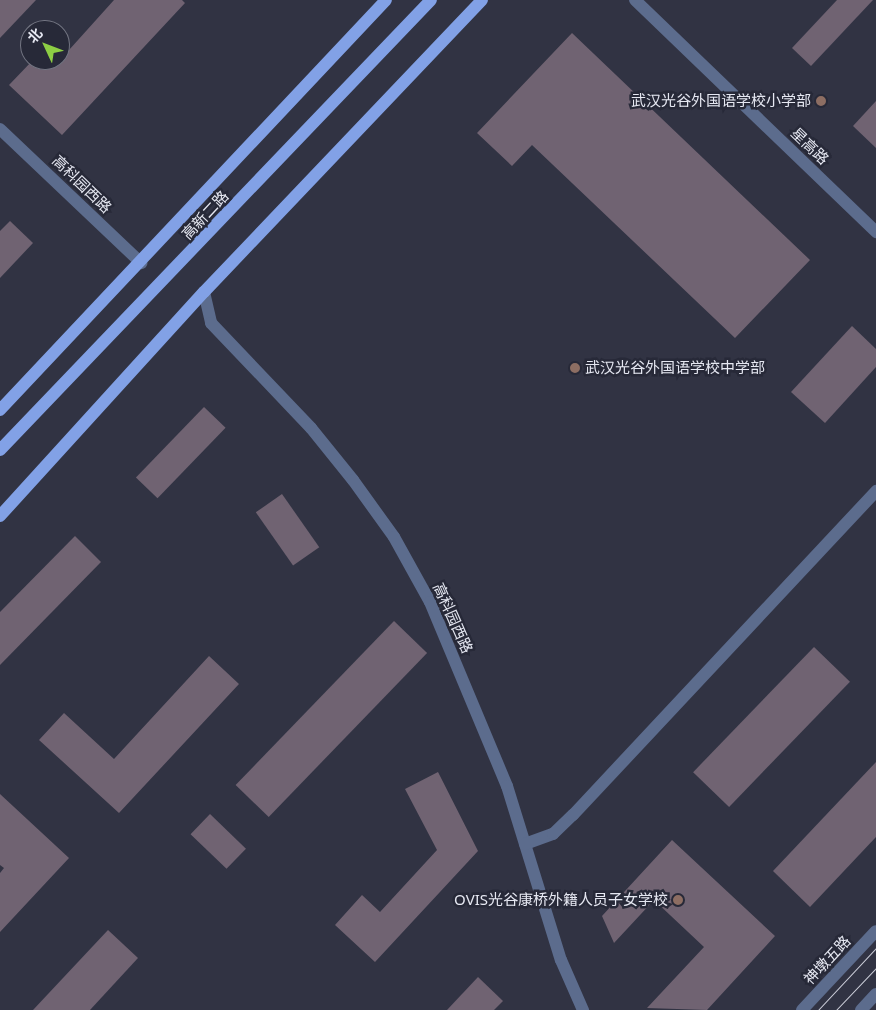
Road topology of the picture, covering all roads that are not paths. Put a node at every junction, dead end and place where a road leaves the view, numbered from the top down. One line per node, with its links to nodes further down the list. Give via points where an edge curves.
1 (386, 0): 7 (main road, 高新二路)
2 (430, 0): 10 (main road, 高新二路)
3 (482, 0): 8 (main road)
4 (635, 0): 6 (street, 星高路)
5 (0, 129): 7 (street, 高科园西路)
6 (876, 232)
7 (141, 263): 9 (main road, 高新二路)
8 (204, 292): 12 (main road); 13 (street, 高科园西路, via 211,323 310,428 394,537 430,602 507,786)
9 (0, 410)
10 (0, 450)
11 (876, 491): 13 (street, via 573,815 553,834)
12 (0, 516)
13 (525, 844): 16 (street, 高科园西路, via 561,960)
14 (876, 931): 17 (street, 神墩五路)
15 (876, 994): 18 (street)
16 (583, 1010)
17 (802, 1010)
18 (861, 1010)

